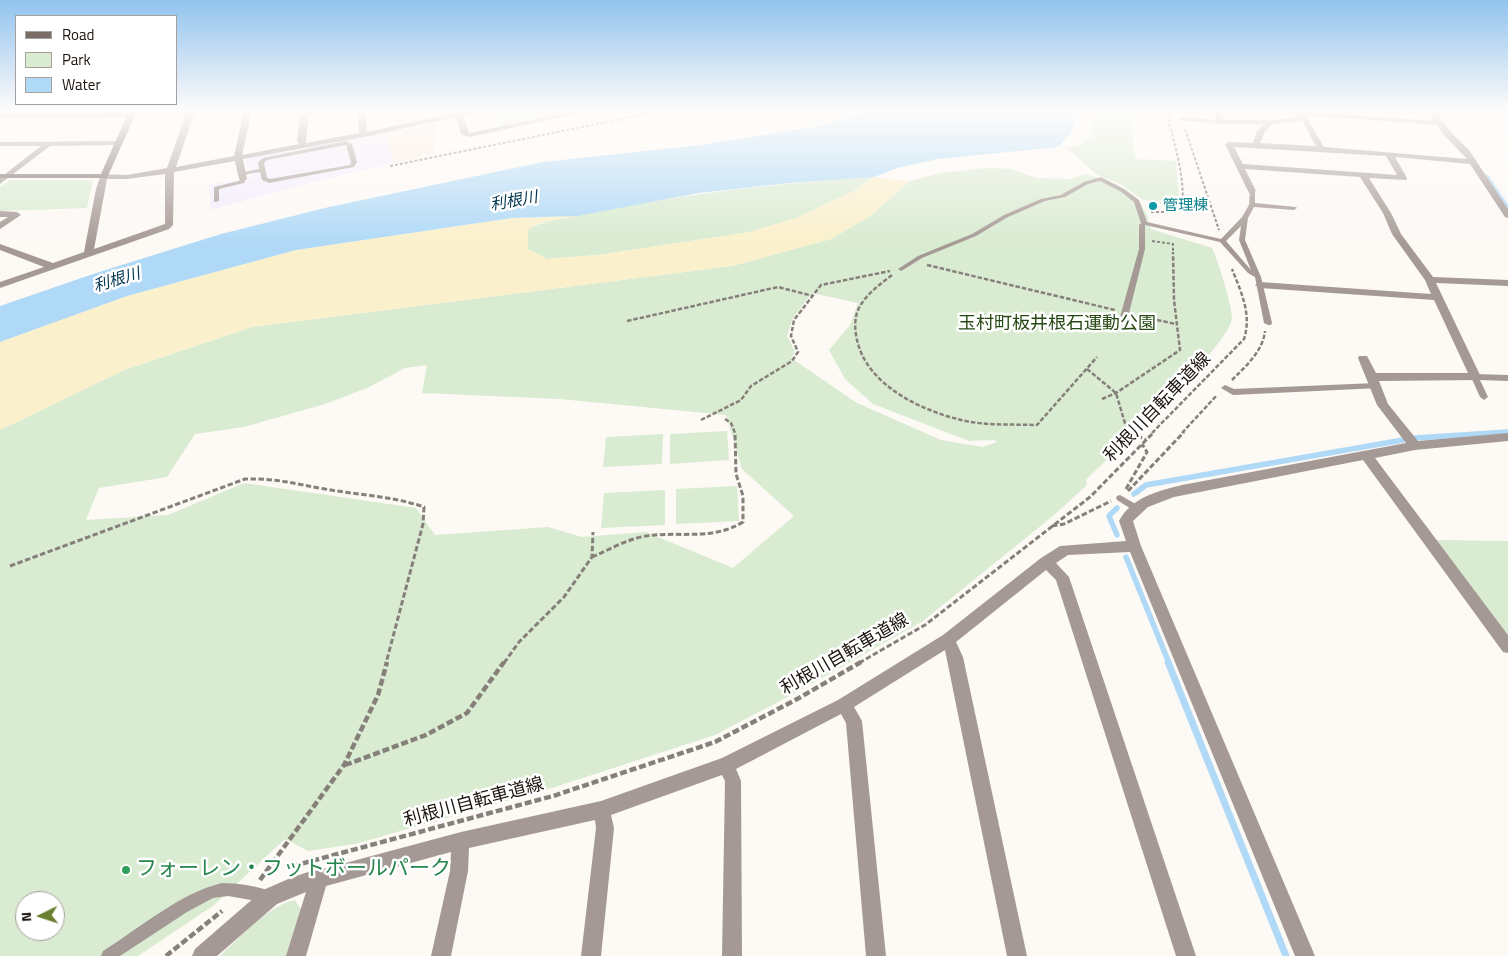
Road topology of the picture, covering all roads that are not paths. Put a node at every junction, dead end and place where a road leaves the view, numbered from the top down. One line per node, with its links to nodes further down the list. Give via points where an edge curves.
1 (32, 156): 17 (street)
2 (112, 156): 18 (street)
3 (176, 156): 14 (street)
4 (252, 156): 11 (street)
5 (282, 156): 15 (lane, via 265,159 261,162)
6 (352, 156): 15 (lane, via 352,166 269,181 264,179)
7 (1234, 156): 13 (street)
8 (1390, 156): 16 (street, via 1403,178)
9 (1406, 156): 12 (street)
10 (1468, 156): 12 (street)
11 (239, 158): 14 (street); 19 (street)
12 (1472, 162): 26 (street)
13 (1239, 166): 16 (street); 21 (street)
14 (171, 170): 18 (street, via 136,176); 32 (street, via 169,225)
15 (262, 170): 19 (lane)
16 (1363, 175): 35 (street, via 1397,234)
17 (4, 176): 18 (street); 20 (street)
18 (104, 176): 32 (street)
19 (243, 176): 22 (lane, via 242,182 216,188)
20 (0, 182)
21 (1252, 192): 23 (lane)
22 (216, 202)
23 (1252, 205): 24 (lane); 27 (lane)
24 (1294, 208)
25 (0, 214): 29 (street, via 17,215)
26 (1508, 215)
27 (1245, 218): 30 (lane); 36 (lane, via 1242,240)
28 (1144, 223): 30 (lane); 34 (lane, via 1137,201 1101,179 1006,216 974,235); 40 (lane, via 1142,249)
29 (0, 226)
30 (1221, 237): 36 (lane)
31 (0, 247): 33 (street)
32 (89, 253): 33 (street)
33 (51, 266): 38 (street)
34 (901, 269)
35 (1430, 280): 37 (street); 39 (street)
36 (1259, 281): 39 (street); 41 (lane)
37 (1508, 283)
38 (0, 285)
39 (1438, 297): 43 (street)
40 (1125, 315)
41 (1268, 323)
42 (1363, 358): 45 (street)
43 (1475, 377): 44 (lane); 45 (street); 47 (lane)
44 (1508, 378)
45 (1374, 381): 46 (lane, via 1233,392); 49 (street, via 1383,404)
46 (1225, 388)
47 (1484, 397)
48 (1508, 438): 49 (street)
49 (1415, 446): 50 (street)
50 (1365, 454): 52 (street, via 1182,490 1158,496); 56 (street)
51 (1120, 498): 52 (lane)
52 (1136, 508): 53 (street, via 1126,521)
53 (1134, 546): 54 (street, via 1065,550); 72 (street)
54 (1046, 562): 55 (street); 71 (street, via 1062,577)
55 (948, 640): 57 (street); 70 (street, via 955,657)
56 (1508, 647)
57 (844, 705): 58 (street); 69 (street, via 854,721)
58 (726, 765): 59 (street); 68 (street, via 733,781)
59 (601, 810): 60 (street); 67 (street, via 605,828)
60 (461, 841): 61 (street); 66 (street, via 459,870)
61 (320, 877): 62 (street); 65 (street)
62 (270, 898): 63 (lane, via 221,889 206,894); 64 (street)
63 (108, 956)
64 (202, 956)
65 (296, 956)
66 (441, 956)
67 (591, 956)
68 (732, 956)
69 (876, 956)
70 (1017, 956)
71 (1186, 956)
72 (1305, 956)

